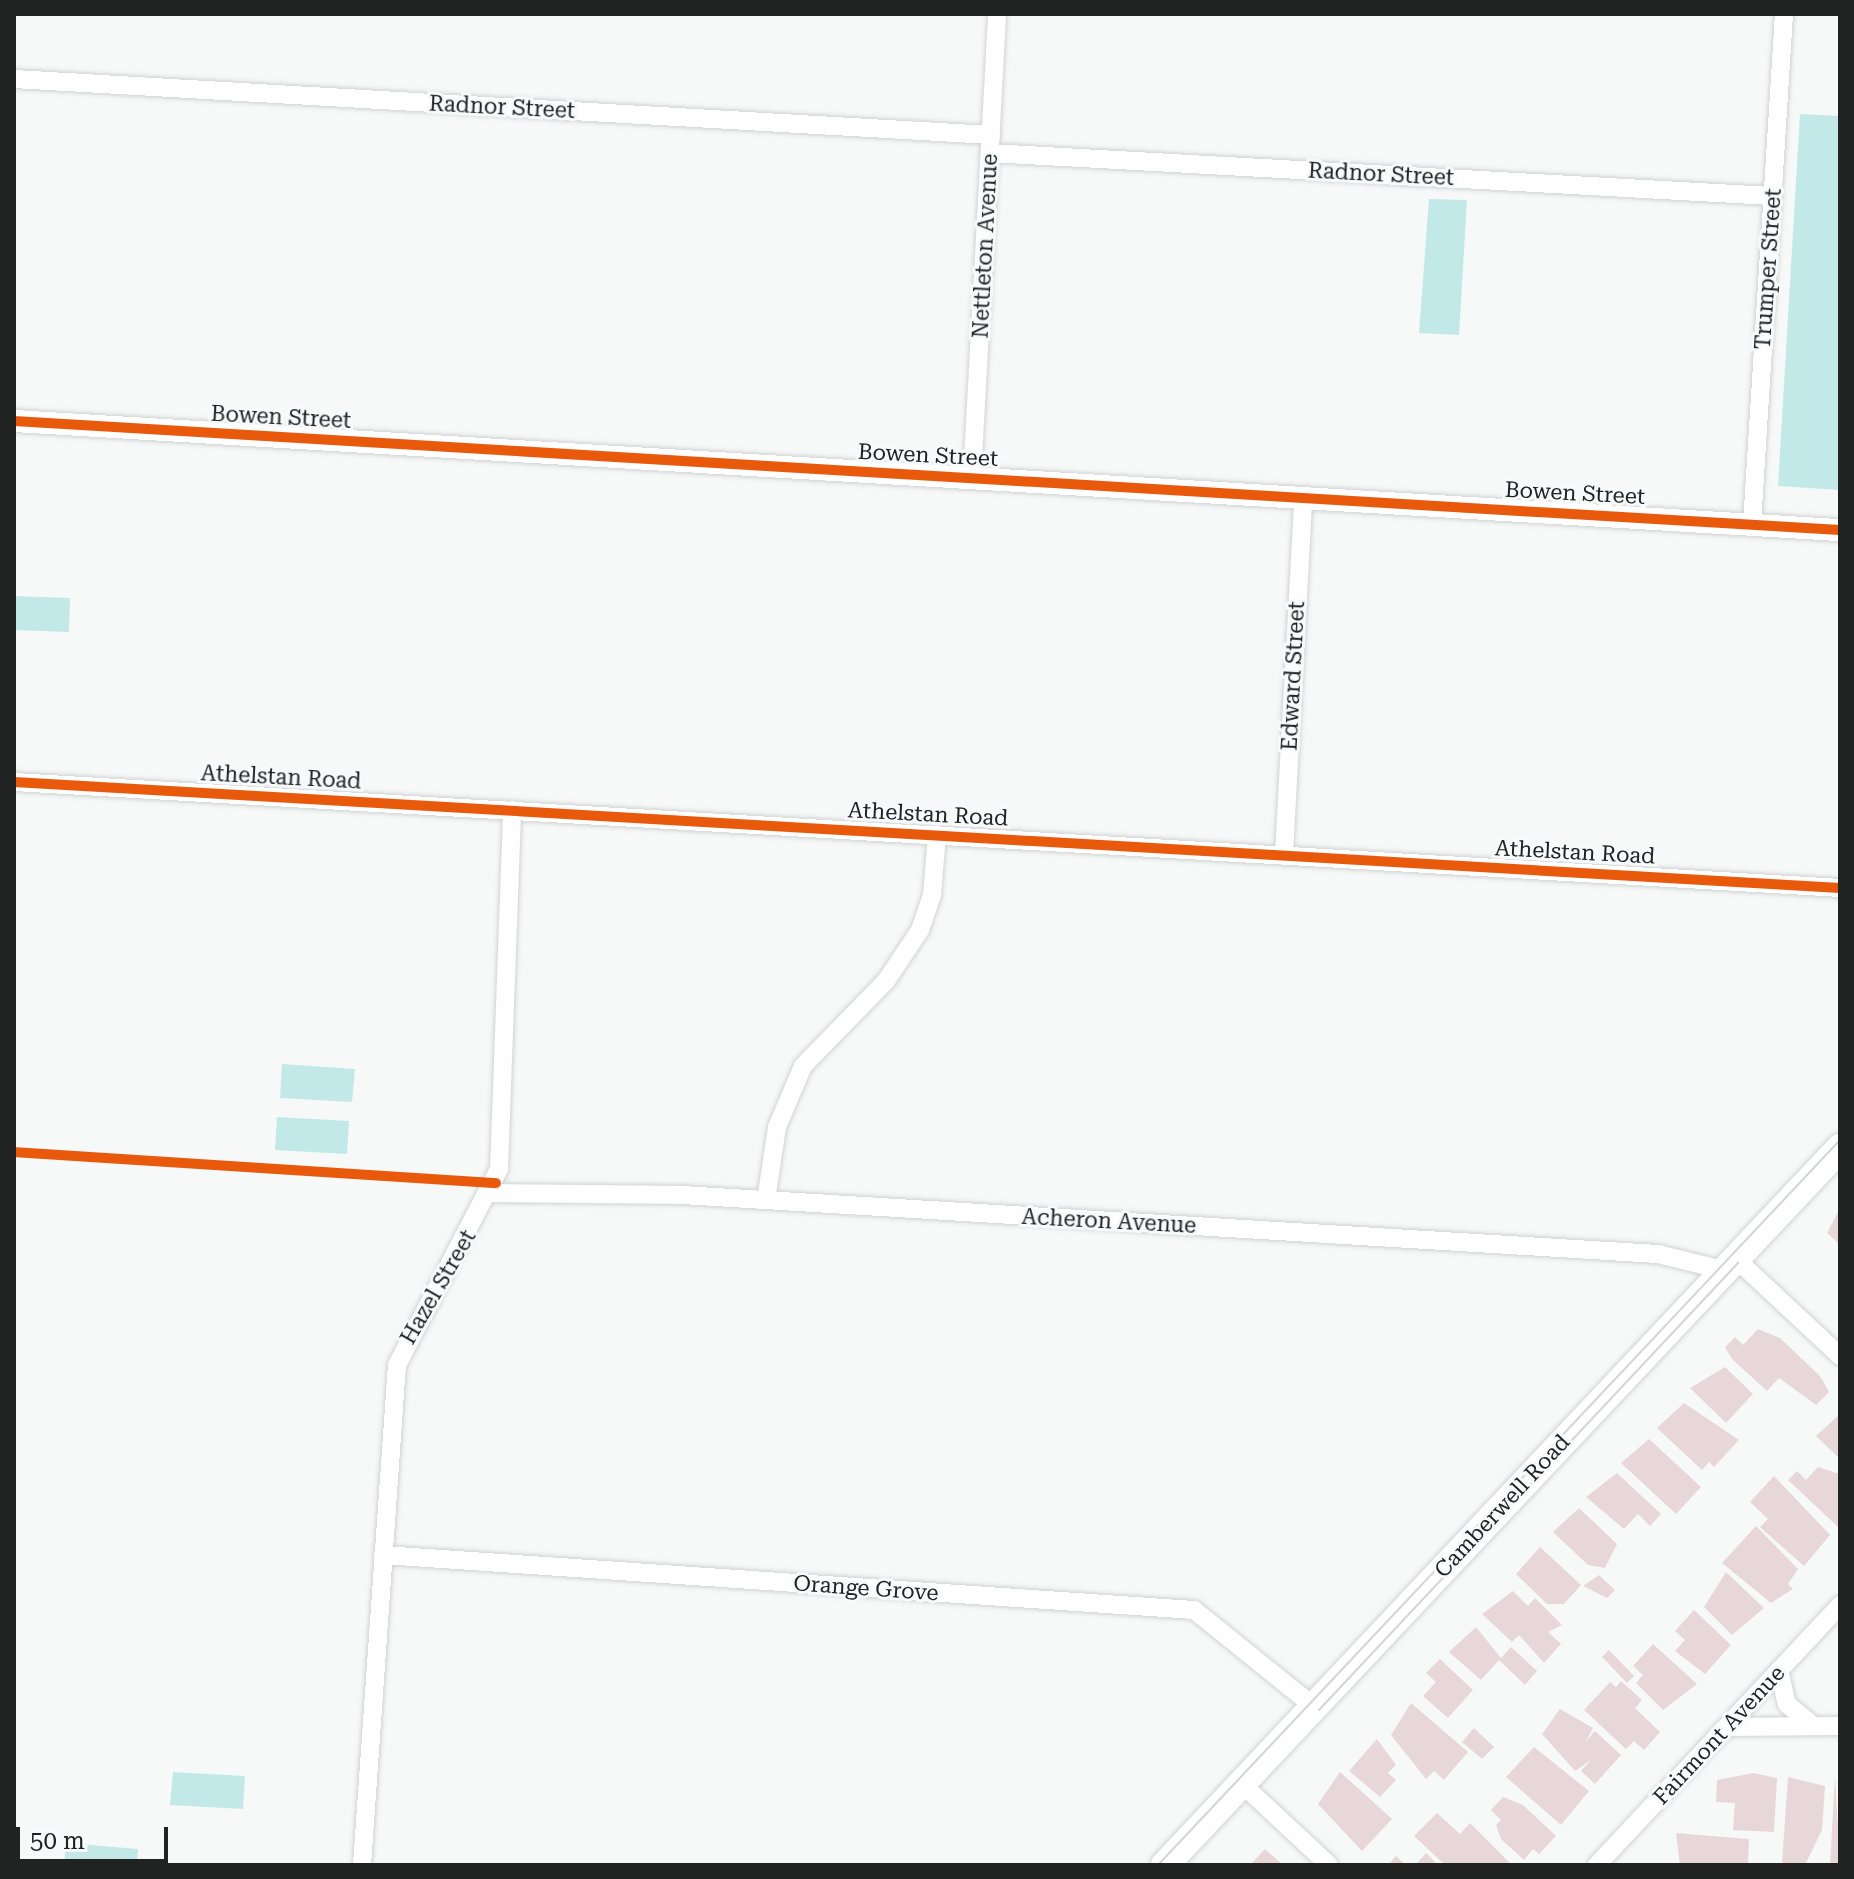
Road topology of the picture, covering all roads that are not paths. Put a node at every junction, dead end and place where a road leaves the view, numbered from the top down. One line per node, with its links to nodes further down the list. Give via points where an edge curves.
1 (997, 14): 4 (street, Nettleton Avenue)
2 (1784, 14): 5 (street, Trumper Street)
3 (14, 79): 4 (street, Radnor Street)
4 (990, 144): 5 (street, Radnor Street); 7 (street, Nettleton Avenue)
5 (1772, 196): 9 (street, Trumper Street)
6 (14, 421): 7 (street, Bowen Street)
7 (972, 478): 8 (street, Bowen Street)
8 (1303, 498): 9 (street, Bowen Street); 14 (street, Edward Street)
9 (1752, 524): 10 (street, Bowen Street)
10 (1840, 530)
11 (14, 782): 12 (street, Athelstan Road)
12 (512, 810): 13 (street, Athelstan Road); 17 (street, Hazel Street)
13 (937, 834): 14 (street, Athelstan Road); 18 (street, via 932,895 920,930 886,981 803,1066 777,1127)
14 (1284, 854): 15 (street, Athelstan Road)
15 (1840, 888)
16 (1840, 1148): 19 (main road, Camberwell Road)
17 (492, 1193): 18 (street, Acheron Avenue); 21 (street, Hazel Street, via 399,1355)
18 (766, 1200): 19 (street, Acheron Avenue, via 1658,1254)
19 (1729, 1264): 20 (street); 24 (main road, Camberwell Road)
20 (1840, 1356)
21 (383, 1555): 24 (street, Orange Grove, via 1194,1610); 29 (street, Hazel Street)
22 (1840, 1605): 23 (street, Fairmont Avenue)
23 (1779, 1670): 25 (street, via 1787,1704); 27 (street, Fairmont Avenue)
24 (1314, 1707): 28 (main road, Camberwell Road)
25 (1813, 1725): 26 (street); 27 (street, via 1747,1721)
26 (1840, 1726)
27 (1726, 1728): 32 (street, Fairmont Avenue)
28 (1241, 1783): 30 (main road, Camberwell Road); 31 (street)
29 (362, 1865)
30 (1165, 1865)
31 (1329, 1865)
32 (1597, 1865)

